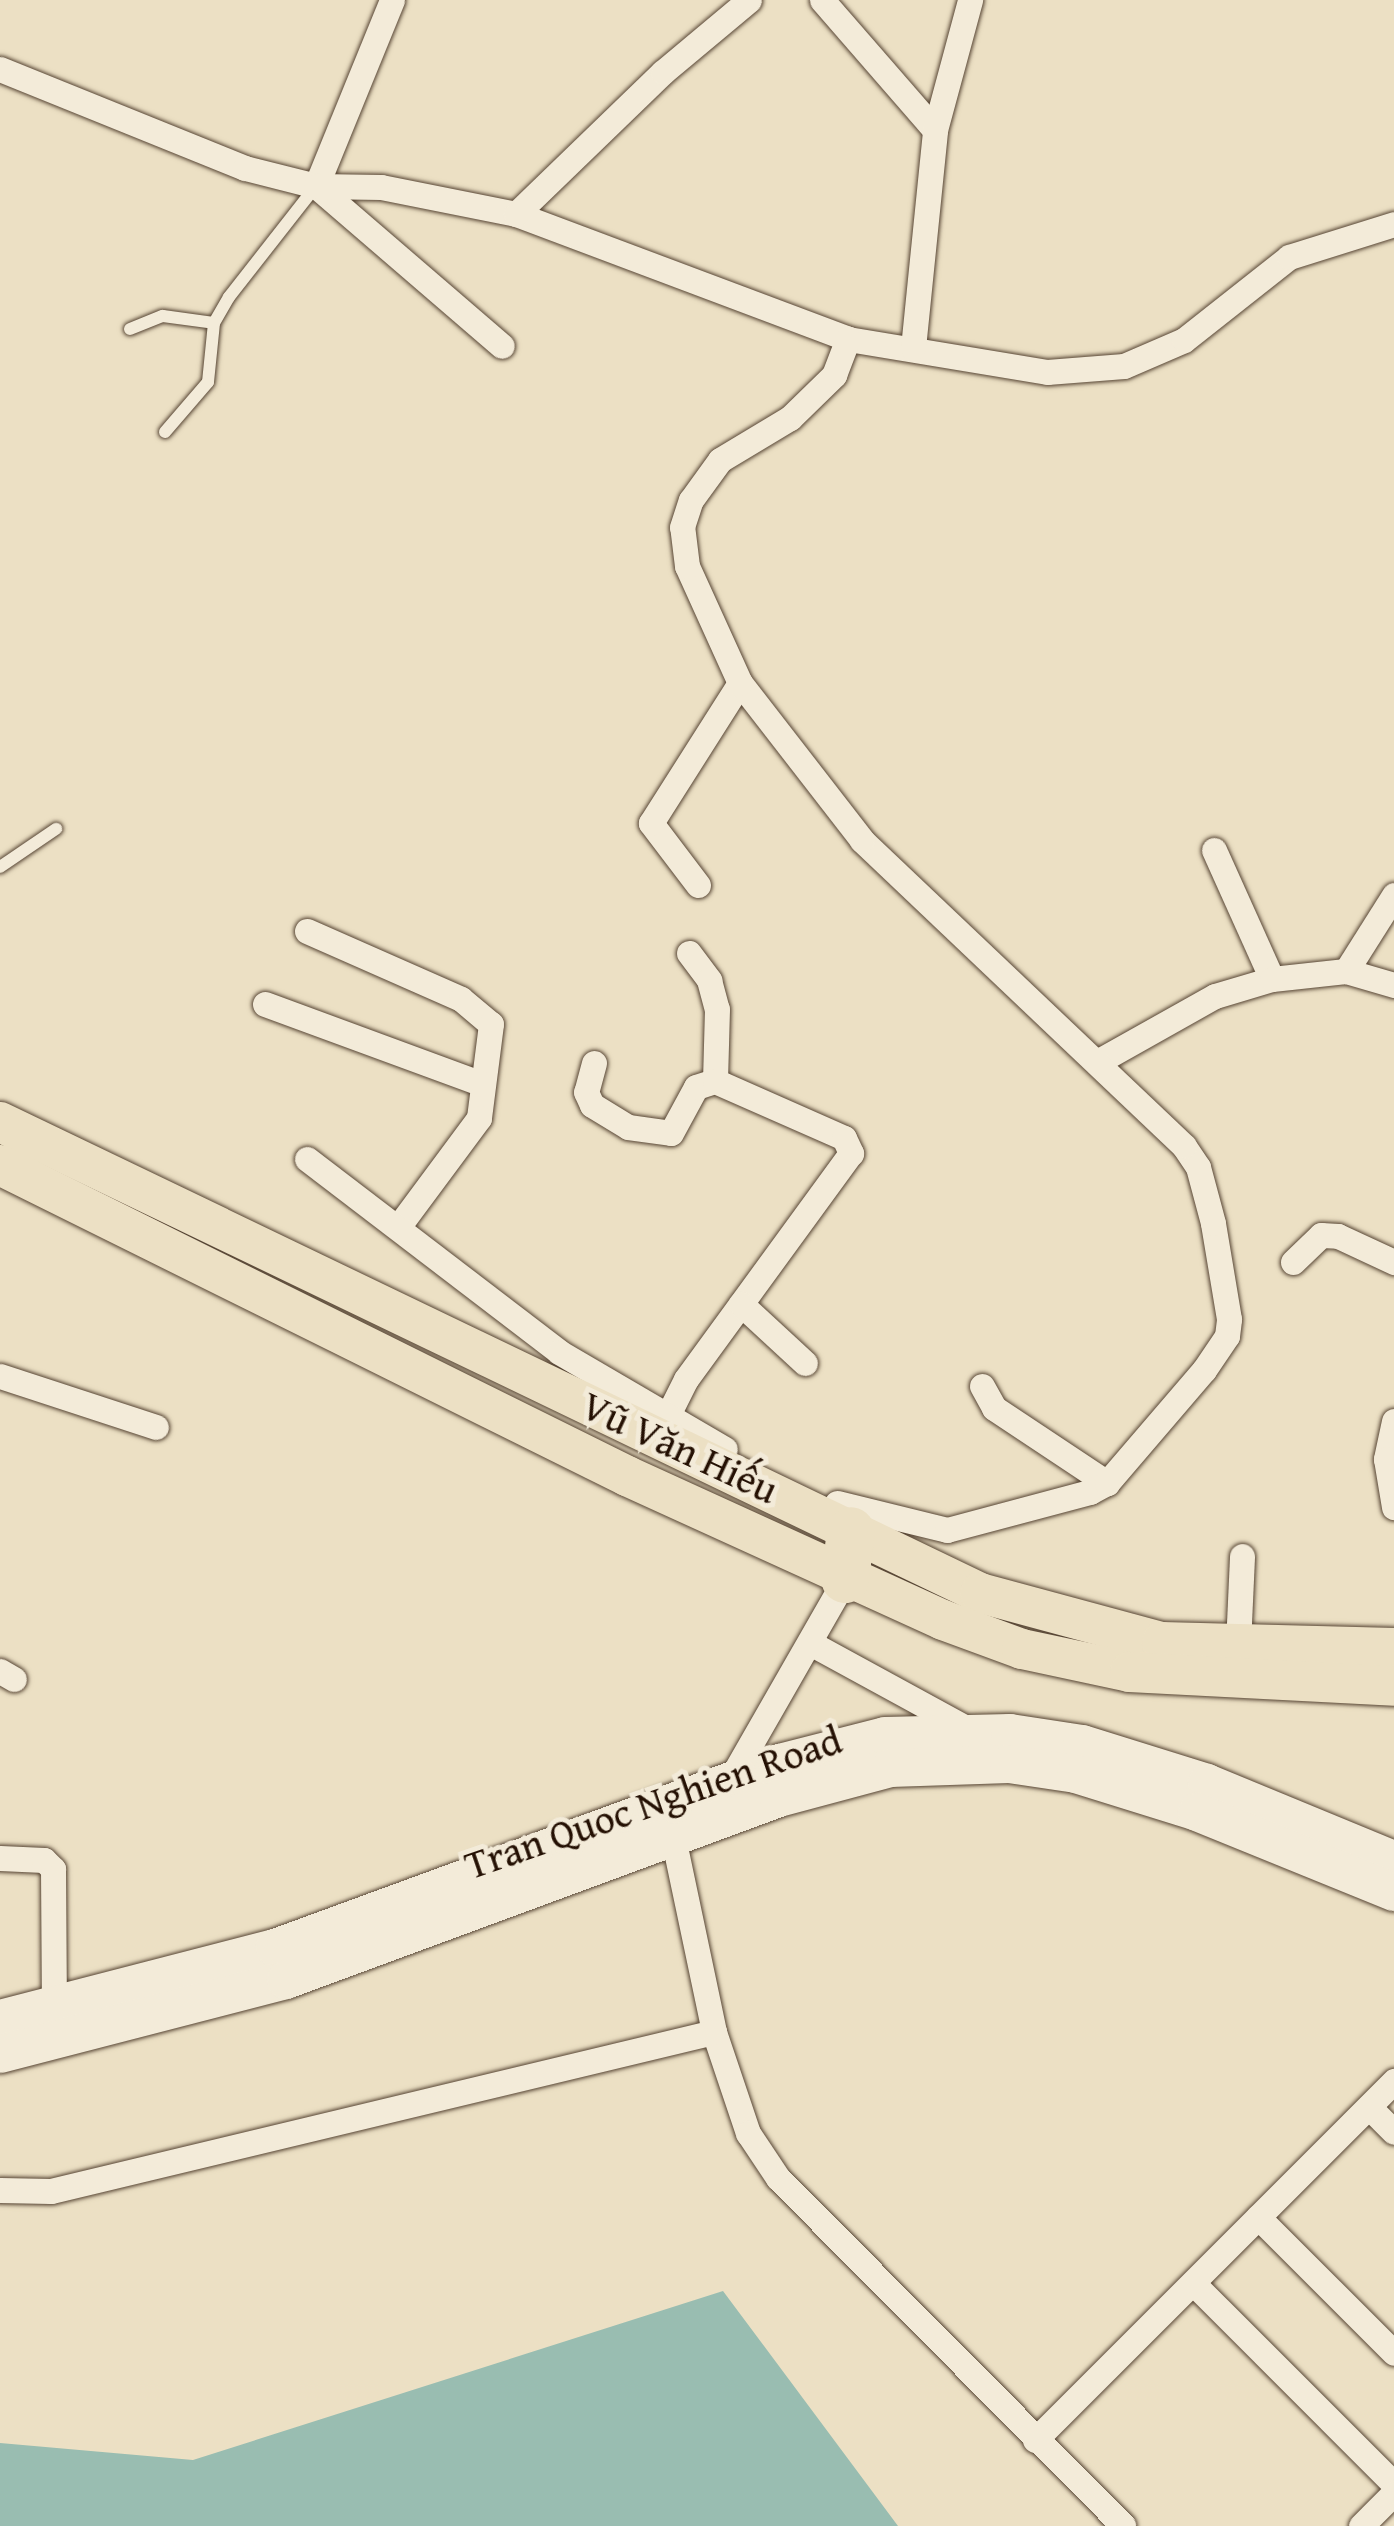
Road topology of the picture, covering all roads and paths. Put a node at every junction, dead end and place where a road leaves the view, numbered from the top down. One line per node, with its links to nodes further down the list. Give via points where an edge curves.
1 (392, 0): 7 (street)
2 (750, 0): 8 (street, via 663,72)
3 (822, 0): 6 (street)
4 (970, 0): 6 (street)
5 (0, 70): 7 (street, via 176,146)
6 (935, 130): 14 (street)
7 (316, 186): 8 (street, via 381,187); 10 (lane); 13 (street)
8 (516, 214): 12 (street)
9 (1394, 224): 14 (street, via 1289,258 1184,340 1124,366 1047,372)
10 (214, 323): 11 (lane, via 163,316); 15 (lane, via 208,382)
11 (130, 330)
12 (848, 339): 14 (street); 16 (street, via 834,375 790,418 720,460 682,528 687,566)
13 (502, 346)
14 (913, 348)
15 (165, 432)
16 (740, 683): 20 (street, via 651,823); 28 (street, via 862,840)
17 (56, 830): 19 (lane)
18 (1214, 850): 25 (street)
19 (2, 862)
20 (698, 886)
21 (1394, 894): 24 (street)
22 (307, 931): 31 (street, via 479,1008 491,1024)
23 (689, 954): 30 (street, via 709,980 718,1009)
24 (1346, 971): 25 (street); 26 (street)
25 (1272, 978): 28 (street, via 1215,996)
26 (1394, 986)
27 (265, 1004): 31 (street)
28 (1099, 1061): 46 (street, via 1198,1167 1229,1319 1219,1352)
29 (594, 1063): 30 (street, via 586,1092 592,1105 658,1134 680,1122 696,1087)
30 (714, 1081): 38 (street, via 844,1138 851,1153)
31 (483, 1084): 35 (street, via 479,1118)
32 (0, 1122): 45 (main road, Vũ Văn Hiếu, via 356,1297)
33 (306, 1159): 35 (street)
34 (0, 1165): 50 (main road, Vũ Văn Hiếu)
35 (398, 1227): 42 (street, via 559,1352)
36 (1293, 1262): 37 (street, via 1321,1236 1338,1236)
37 (1394, 1262)
38 (741, 1304): 39 (street); 42 (street)
39 (804, 1363)
40 (0, 1376): 44 (street)
41 (982, 1386): 46 (street, via 994,1408)
42 (666, 1418): 45 (street)
43 (1394, 1421): 47 (street, via 1386,1459)
44 (156, 1427)
45 (740, 1466): 46 (street, via 855,1510 947,1530); 48 (main road, Vũ Văn Hiếu)
46 (1108, 1484)
47 (1394, 1507)
48 (851, 1531): 50 (highway); 52 (main road, Vũ Văn Hiếu, via 980,1593 1065,1620 1162,1642)
49 (1242, 1556): 52 (street)
50 (845, 1579): 51 (street); 54 (main road, Vũ Văn Hiếu, via 958,1626 1077,1663 1196,1678)
51 (812, 1644): 55 (street); 56 (street)
52 (1238, 1645): 53 (main road, Vũ Văn Hiếu)
53 (1394, 1648)
54 (1394, 1686)
55 (973, 1732): 56 (main road, Tran Quoc Nghien Road, via 885,1736); 59 (main road, Tran Quoc Nghien Road, via 1082,1744 1146,1761)
56 (730, 1780): 62 (main road, Tran Quoc Nghien Road)
57 (673, 1837): 60 (main road, Tran Quoc Nghien Road, via 890,1768 1009,1764 1140,1792); 62 (main road, Tran Quoc Nghien Road, via 339,1962); 63 (street)
58 (0, 1858): 62 (street, via 44,1860 53,1869)
59 (1394, 1860)
60 (1394, 1892)
61 (0, 2019): 62 (main road, Tran Quoc Nghien Road)
62 (56, 2023): 64 (main road, Tran Quoc Nghien Road)
63 (714, 2032): 68 (street, via 51,2191); 72 (street, via 748,2133 778,2178)
64 (0, 2054)
65 (1394, 2081): 66 (street)
66 (1369, 2106): 67 (street); 69 (street)
67 (1394, 2132)
68 (0, 2190)
69 (1258, 2218): 70 (street); 71 (street)
70 (1192, 2282): 72 (street); 73 (street)
71 (1394, 2353)
72 (1035, 2440): 75 (street)
73 (1394, 2484)
74 (1394, 2493): 76 (street)
75 (1123, 2526)
76 (1361, 2526)

